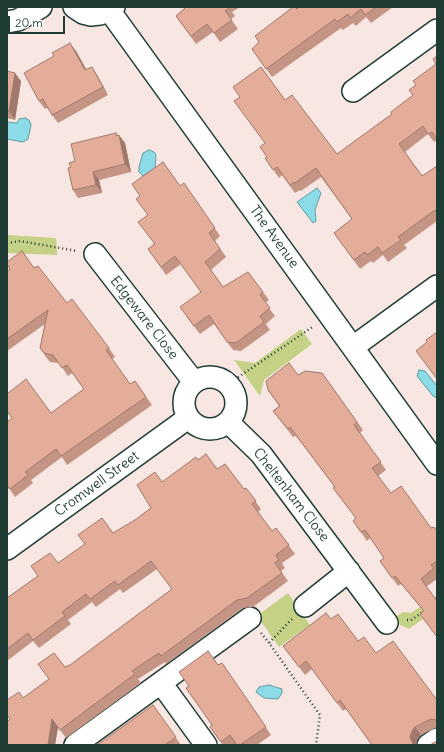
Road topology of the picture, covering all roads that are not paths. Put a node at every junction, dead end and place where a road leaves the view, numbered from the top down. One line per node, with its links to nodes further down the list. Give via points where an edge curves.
1 (41, 7): 4 (street, via 18,20)
2 (74, 7): 3 (street, via 91,15)
3 (112, 9): 9 (street, The Avenue)
4 (7, 22)
5 (437, 30): 6 (street)
6 (352, 91)
7 (95, 254): 10 (street, Edgeware Close)
8 (437, 286): 9 (street)
9 (353, 346): 13 (street, The Avenue)
10 (194, 382): 11 (street, via 188,388 184,399); 12 (street, via 207,376 228,384 233,390 236,407)
11 (188, 418): 12 (street, via 207,429 215,429); 14 (street, Cromwell Street)
12 (228, 422): 15 (street, Cheltenham Close, via 261,454)
13 (437, 464)
14 (7, 549)
15 (349, 571): 16 (street); 18 (street, Cheltenham Close)
16 (305, 606)
17 (250, 618): 19 (street)
18 (387, 623)
19 (160, 683): 21 (street); 22 (street)
20 (437, 739): 23 (street)
21 (75, 745)
22 (206, 745)
23 (428, 745)

